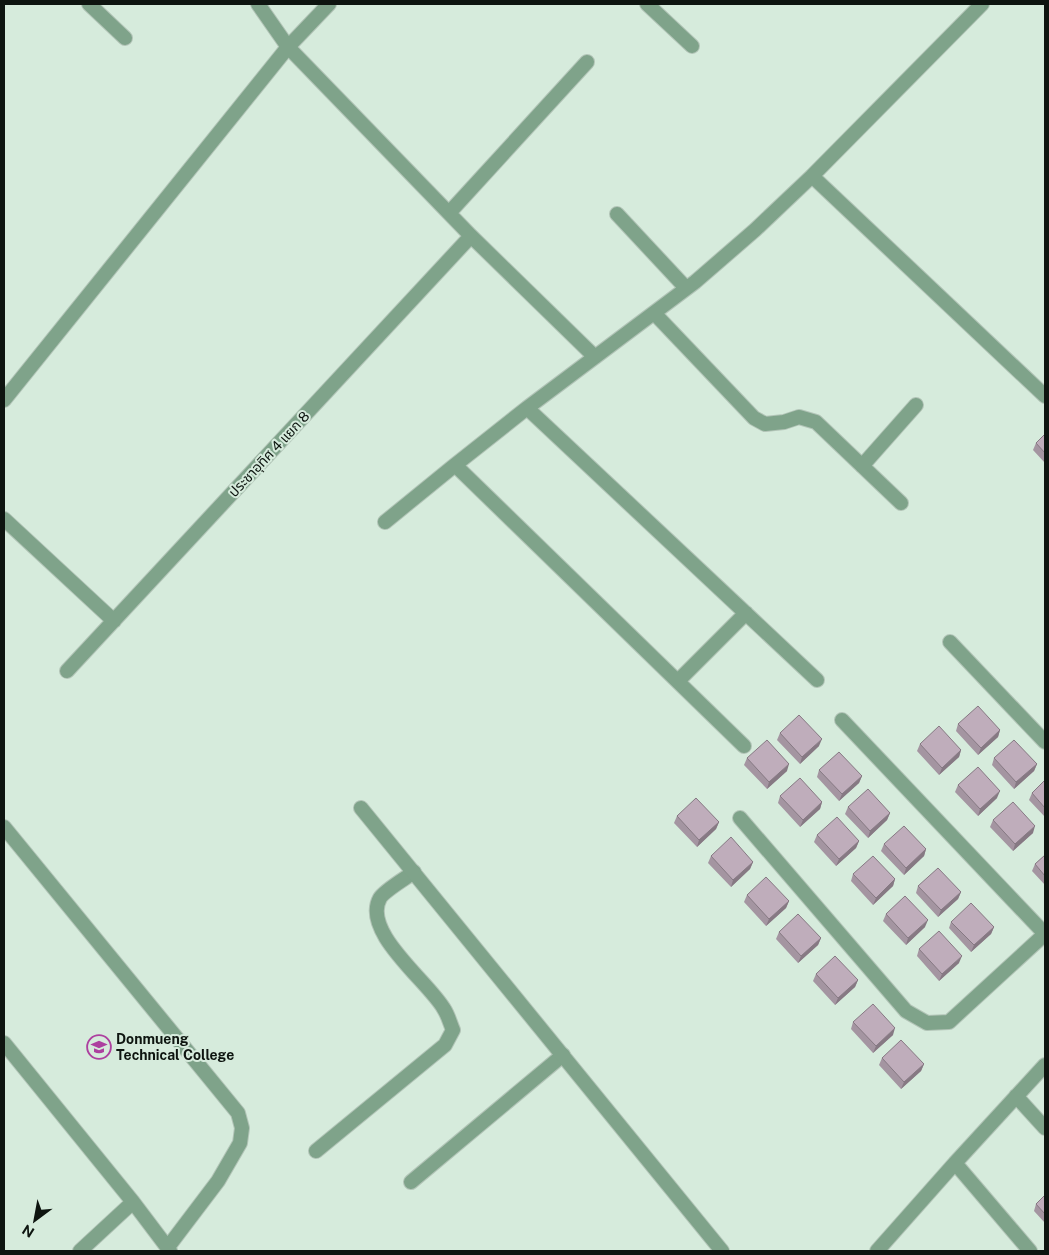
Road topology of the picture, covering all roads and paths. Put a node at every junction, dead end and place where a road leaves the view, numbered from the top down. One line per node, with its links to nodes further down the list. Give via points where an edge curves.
1 (89, 4): 6 (street)
2 (258, 4): 8 (street)
3 (329, 4): 8 (street)
4 (647, 4): 7 (street)
5 (982, 4): 10 (street)
6 (124, 38)
7 (692, 46)
8 (288, 47): 11 (street); 18 (street)
9 (587, 62): 11 (street)
10 (812, 176): 14 (street); 17 (street)
11 (449, 213): 13 (street)
12 (617, 214): 14 (street)
13 (471, 236): 16 (street); 27 (street, ประชาอุทิศ 4 แยก 8)
14 (686, 288): 15 (street)
15 (654, 313): 16 (street); 22 (street, via 754,418 765,424 799,417 816,422)
16 (595, 357): 20 (street)
17 (1045, 396)
18 (4, 400)
19 (916, 405): 22 (street)
20 (527, 408): 21 (street); 26 (street)
21 (455, 465): 25 (street); 31 (street)
22 (862, 466): 23 (street)
23 (901, 502)
24 (4, 519): 27 (street)
25 (385, 522)
26 (746, 613): 30 (street); 31 (street)
27 (114, 621): 29 (street, ประชาอุทิศ 4 แยก 8)
28 (950, 642): 33 (street)
29 (67, 671)
30 (817, 680)
31 (678, 681): 34 (street)
32 (842, 720): 39 (street)
33 (1045, 742)
34 (744, 746)
35 (361, 808): 38 (street)
36 (740, 818): 39 (street, via 906,1011 927,1024 949,1022)
37 (4, 827): 49 (street, via 238,1113 242,1128 240,1143 218,1181)
38 (414, 872): 41 (street); 45 (street, via 381,896 376,912 378,925 444,1008 452,1030 445,1045)
39 (1045, 934)
40 (4, 1043): 48 (street)
41 (563, 1056): 47 (street); 51 (street)
42 (1045, 1065): 43 (street)
43 (1016, 1096): 44 (street); 46 (street)
44 (1045, 1128)
45 (316, 1151)
46 (956, 1162): 52 (street); 53 (street)
47 (411, 1182)
48 (133, 1202): 49 (street); 50 (street)
49 (169, 1249)
50 (80, 1251)
51 (722, 1251)
52 (877, 1251)
53 (1030, 1251)

